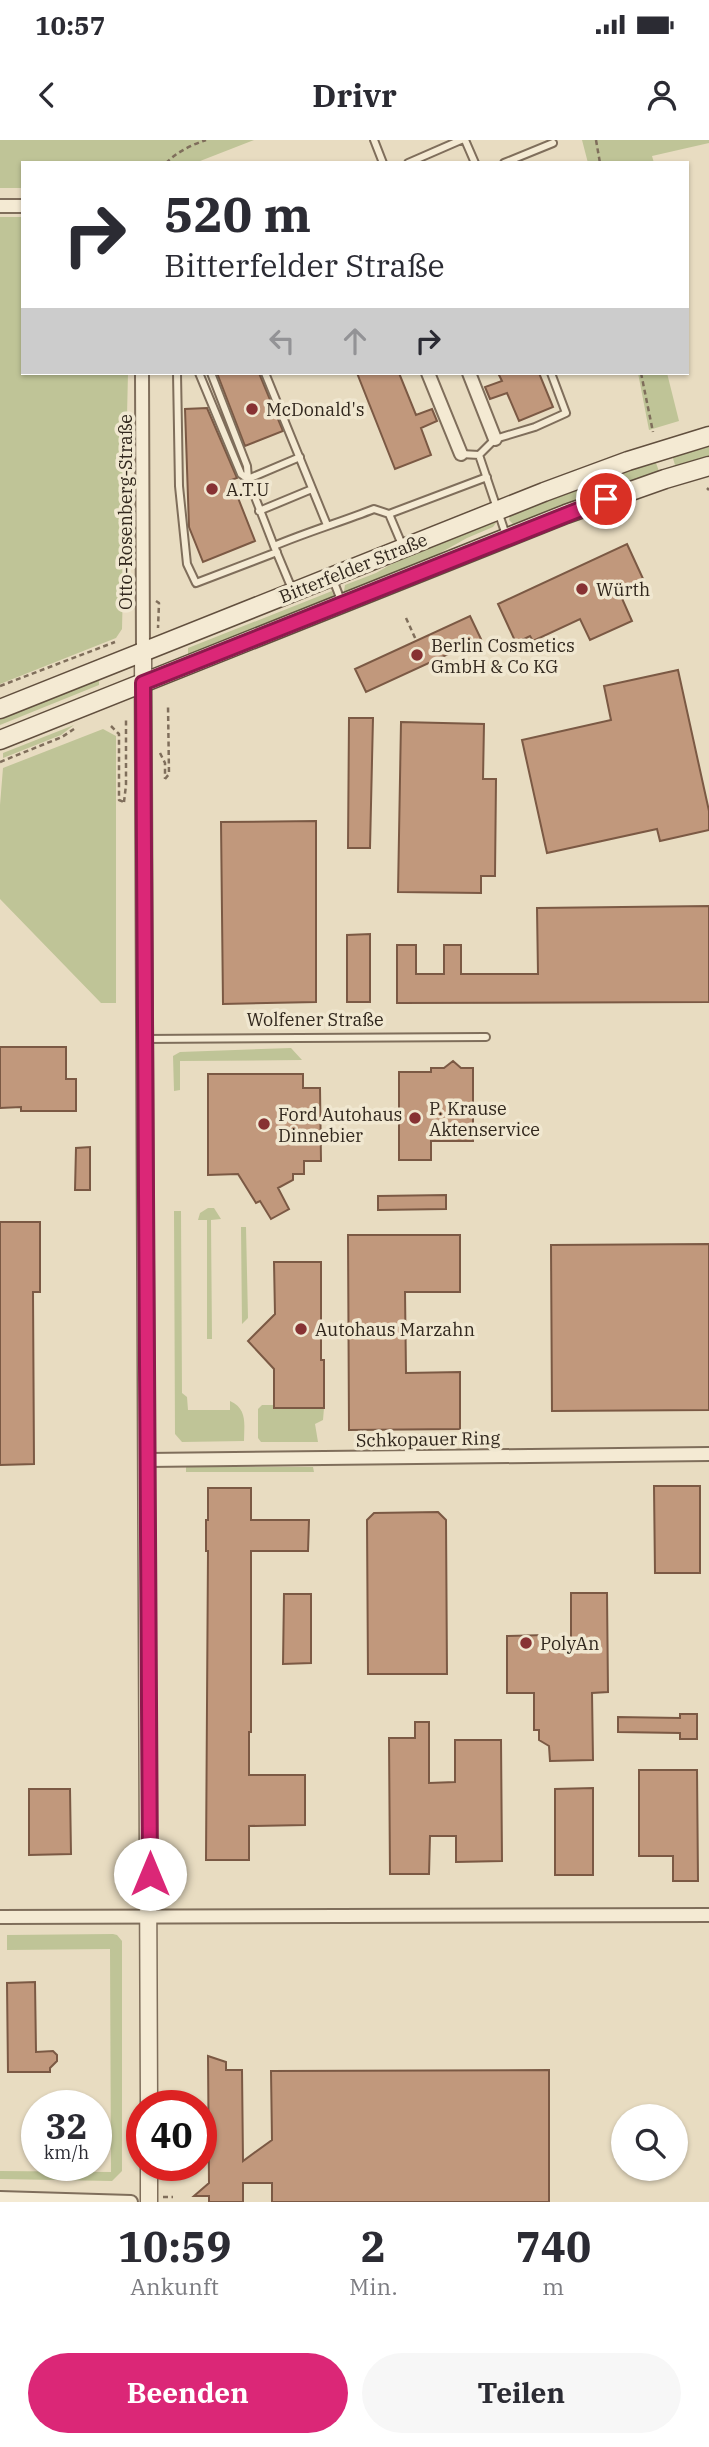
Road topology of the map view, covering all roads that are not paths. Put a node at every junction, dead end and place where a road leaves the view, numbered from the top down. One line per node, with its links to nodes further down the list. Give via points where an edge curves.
1 (374, 140): 4 (lane)
2 (463, 140): 5 (lane); 6 (lane)
3 (553, 143): 7 (lane)
4 (382, 161)
5 (413, 161)
6 (474, 161)
7 (509, 161)
8 (0, 206): 9 (street)
9 (21, 206)
10 (142, 375): 37 (street, Otto-Rosenberg-Straße)
11 (177, 375): 33 (lane, via 179,486 187,564 196,583)
12 (200, 375): 25 (lane)
13 (212, 375): 25 (lane)
14 (266, 375): 22 (lane)
15 (429, 375): 20 (street)
16 (469, 375): 19 (street)
17 (552, 375): 19 (lane, via 566,413)
18 (709, 436): 28 (main road, Bitterfelder Straße, via 628,461)
19 (495, 439): 21 (lane)
20 (461, 454): 21 (lane)
21 (479, 456): 24 (lane)
22 (300, 457): 25 (lane); 26 (lane)
23 (709, 466): 31 (main road, Bitterfelder Straße)
24 (487, 477): 28 (lane); 29 (lane)
25 (248, 479): 27 (lane)
26 (312, 489): 27 (lane); 30 (lane)
27 (259, 511): 33 (lane)
28 (498, 511): 31 (lane); 32 (main road, Bitterfelder Straße)
29 (389, 514): 30 (lane, via 374,509); 32 (lane)
30 (327, 525): 33 (lane)
31 (506, 537): 36 (main road, Bitterfelder Straße)
32 (403, 547): 34 (main road, Bitterfelder Straße)
33 (275, 549): 35 (lane)
34 (331, 576): 35 (main road, Bitterfelder Straße); 36 (lane)
35 (293, 591): 37 (main road, Bitterfelder Straße)
36 (342, 603): 38 (main road, Bitterfelder Straße)
37 (143, 651): 38 (street); 39 (main road, Bitterfelder Straße)
38 (143, 683): 40 (main road, Bitterfelder Straße); 42 (street)
39 (0, 709)
40 (0, 740)
41 (486, 1037): 42 (lane, Wolfener Straße)
42 (145, 1039): 44 (street)
43 (709, 1454): 44 (street, Schkopauer Ring)
44 (147, 1460): 46 (street)
45 (709, 1915): 46 (street)
46 (150, 1916): 47 (street); 48 (street)
47 (0, 1917)
48 (149, 2090)
49 (145, 2181): 51 (street)
50 (0, 2198): 51 (street)
51 (141, 2201)

